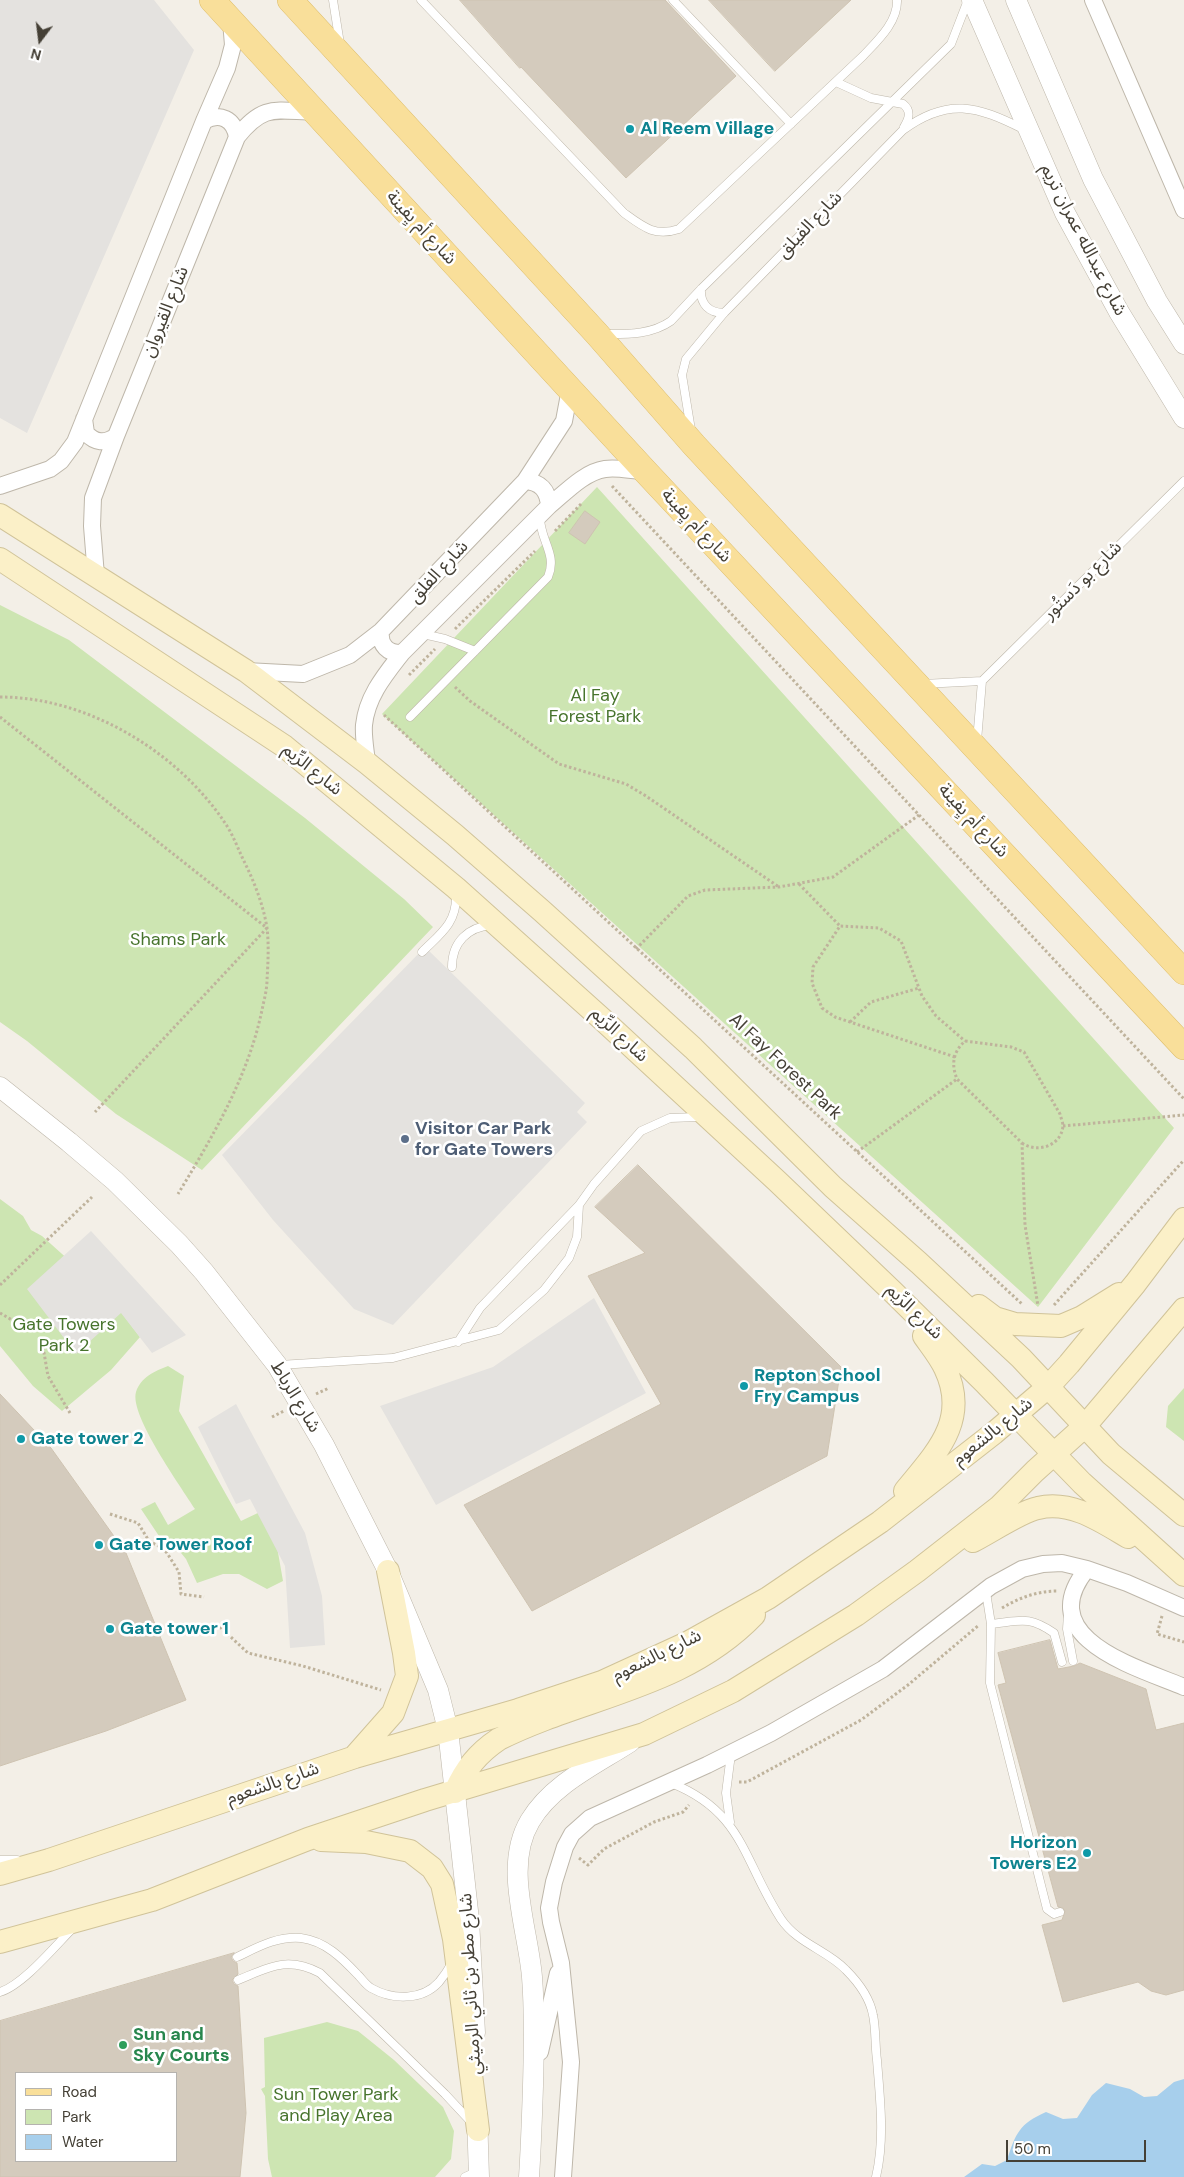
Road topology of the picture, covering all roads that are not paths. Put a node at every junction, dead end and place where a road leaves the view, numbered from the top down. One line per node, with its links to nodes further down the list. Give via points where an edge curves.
1 (212, 0): 11 (main road, شارع أم يِفينة)
2 (290, 0): 12 (main road)
3 (333, 0): 12 (lane)
4 (421, 0): 17 (lane, via 624,212 643,227 665,233 679,229)
5 (673, 0): 17 (lane)
6 (897, 0): 13 (lane, via 897,8 886,31)
7 (968, 0): 14 (lane, شارع الفيلق, via 951,44)
8 (972, 0): 19 (street, شارع عبدالله عمران تريم)
9 (1016, 0): 25 (street, شارع عبدالله عمران تريم, via 1093,179 1157,301)
10 (1093, 0): 21 (street)
11 (231, 21): 15 (main road, شارع أم يِفينة); 16 (street, شارع القيروان, via 233,45 227,68)
12 (342, 56): 24 (main road)
13 (836, 82): 14 (lane, via 871,98); 17 (lane)
14 (891, 101): 18 (lane, via 907,108 909,119); 22 (lane, شارع الفيلق)
15 (315, 112): 20 (street, شارع القيروان, via 270,110 250,122); 26 (main road, شارع أم يِفينة)
16 (204, 121): 20 (street, via 218,116 226,118 236,129); 28 (street, شارع القيروان)
17 (791, 124)
18 (903, 130): 19 (lane, شارع الفيلق, via 932,112 965,108 997,116); 23 (lane, شارع الفيلق)
19 (1030, 132): 27 (street, شارع عبدالله عمران تريم, via 1065,213 1119,312)
20 (237, 137): 29 (street, شارع القيروان)
21 (1184, 210)
22 (701, 288): 23 (lane, via 706,307); 24 (lane, شارع الفيلق, via 665,325 639,334)
23 (724, 313): 30 (lane, شارع الفيلق, via 686,358 682,374)
24 (597, 334): 30 (main road)
25 (1184, 344)
26 (570, 389): 31 (main road, شارع أم يِفينة); 32 (street, شارع الفلق, via 564,421)
27 (1184, 418)
28 (84, 419): 29 (street, via 86,433 97,441 104,442); 34 (street, شارع القيروان, via 75,442 61,462)
29 (116, 436): 38 (street, شارع القيروان, via 94,498 92,526)
30 (694, 445): 45 (main road)
31 (645, 471): 35 (street, شارع الفلق, via 606,469 596,472 574,484); 55 (main road, شارع أم يِفينة)
32 (525, 481): 35 (street, via 540,485 546,491); 39 (street, شارع الفلق)
33 (1184, 481): 44 (lane, شارع بو دَستُور)
34 (0, 486)
35 (545, 511): 40 (street, شارع الفلق); 41 (lane, via 541,534 551,554 548,578)
36 (0, 515): 38 (main road)
37 (0, 558): 49 (main road, شارع الرِّيم, via 284,746)
38 (96, 576): 43 (main road)
39 (381, 631): 42 (street, via 384,647 396,654); 43 (street, شارع الفلق, via 350,655 303,674)
40 (422, 634): 41 (lane, via 446,639); 42 (street, شارع الفلق)
41 (475, 651): 46 (lane)
42 (402, 653): 48 (street, شارع الفلق, via 381,679 369,703 364,725)
43 (246, 671): 48 (main road)
44 (982, 681): 45 (lane); 47 (lane)
45 (918, 684): 47 (main road)
46 (410, 717)
47 (976, 748): 52 (main road)
48 (367, 764): 60 (main road, via 542,910 693,1048 833,1186)
49 (456, 888): 50 (main road, شارع الرِّيم); 51 (lane, via 456,908 451,923)
50 (500, 927): 53 (lane, via 491,925 468,932 456,947); 57 (main road, شارع الرِّيم)
51 (422, 952)
52 (1175, 959): 54 (main road)
53 (452, 967)
54 (1184, 972)
55 (1184, 1047)
56 (0, 1087): 65 (street, شارع الرباط, via 115,1181 180,1244)
57 (709, 1118): 58 (lane, via 670,1118 641,1131); 62 (main road, شارع الرِّيم)
58 (579, 1205): 64 (lane, via 480,1308); 64 (lane, via 577,1236 569,1258 544,1290 500,1330)
59 (1184, 1219): 61 (main road, شارع بالشعوم)
60 (919, 1263): 61 (main road, via 996,1318 1016,1324 1061,1326 1082,1317); 66 (main road, via 1022,1358)
61 (1135, 1284): 66 (main road, شارع بالشعوم)
62 (893, 1292): 67 (main road, شارع الرِّيم); 71 (main road, via 945,1367 953,1389 954,1408 942,1445)
63 (1184, 1309): 68 (main road)
64 (458, 1342): 65 (lane, via 394,1358)
65 (277, 1365): 74 (street, شارع الرباط, via 324,1445)
66 (1048, 1387): 67 (main road, شارع بالشعوم); 68 (main road)
67 (1016, 1414): 69 (main road, شارع الرِّيم); 71 (main road, شارع بالشعوم)
68 (1085, 1426): 69 (main road); 70 (main road, via 1111,1454)
69 (1053, 1454): 73 (main road, شارع الرِّيم); 75 (main road, via 999,1507)
70 (1184, 1515)
71 (880, 1522): 78 (main road, شارع بالشعوم)
72 (1087, 1569): 76 (street, via 1062,1563 1043,1564 1008,1575); 77 (street, via 1076,1581); 79 (street)
73 (1179, 1570): 75 (main road, via 1091,1515 1061,1506 1037,1508)
74 (388, 1571): 84 (street, شارع الرباط, via 438,1690); 87 (main road, via 407,1676 393,1713)
75 (917, 1571): 85 (main road, via 787,1659 733,1691)
76 (986, 1592): 80 (lane); 86 (street, via 883,1669 771,1734)
77 (1071, 1597): 81 (lane, via 1067,1629); 83 (street, via 1076,1627 1092,1645 1113,1658)
78 (768, 1598): 84 (main road, شارع بالشعوم, via 687,1643 602,1682); 89 (main road, via 729,1638 681,1669 499,1739 472,1762)
79 (1184, 1608)
80 (990, 1620): 82 (lane, via 1039,1623 1054,1633); 95 (lane, via 990,1683 1047,1909 1054,1914)
81 (1072, 1661)
82 (1062, 1662)
83 (1184, 1687)
84 (448, 1730): 87 (main road, شارع بالشعوم); 89 (street, شارع الرباط)
85 (644, 1734): 89 (main road); 103 (street, via 547,1799 530,1822 525,1835 517,1864 532,1976)
86 (731, 1753): 88 (street); 90 (lane, via 727,1782)
87 (355, 1757): 93 (main road, شارع بالشعوم)
88 (670, 1782): 90 (lane, via 698,1796); 100 (street, via 590,1818 572,1834 554,1882 549,1908)
89 (455, 1792): 91 (main road); 104 (street, شارع مطر بن ثاني الرميثي, via 469,1920)
90 (731, 1824): 108 (lane, via 782,1920 800,1939 846,1970 866,1996 873,2014 881,2120 881,2149)
91 (308, 1839): 96 (main road, via 152,1900); 99 (main road, via 366,1842 410,1850 422,1858 442,1884)
92 (0, 1860): 93 (lane)
93 (49, 1860): 94 (main road, شارع بالشعوم)
94 (0, 1874)
95 (1060, 1912)
96 (83, 1919): 97 (main road); 102 (lane, via 24,1977)
97 (0, 1942)
98 (237, 1957): 99 (lane, via 281,1938 303,1938 326,1946 371,1988 404,1998 438,1984)
99 (456, 1958): 104 (main road)
100 (561, 1963): 103 (street); 107 (street, via 570,2062)
101 (238, 1980): 104 (lane, via 285,1963 320,1973)
102 (0, 1992)
103 (532, 2088): 106 (street)
104 (478, 2130): 105 (street, شارع مطر بن ثاني الرميثي)
105 (474, 2175)
106 (529, 2177)
107 (563, 2177)
108 (876, 2177)

